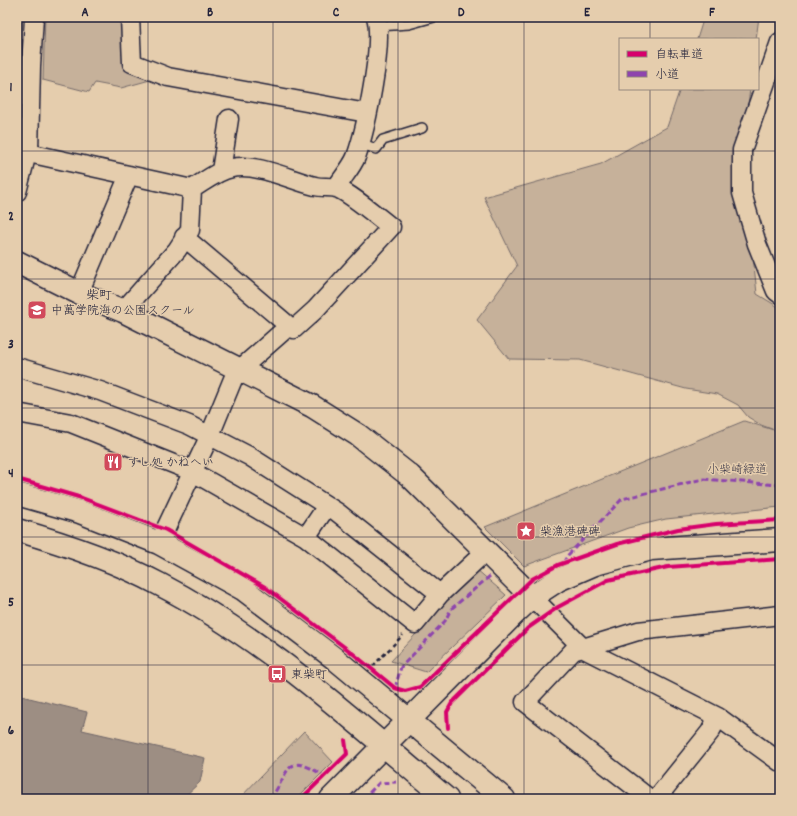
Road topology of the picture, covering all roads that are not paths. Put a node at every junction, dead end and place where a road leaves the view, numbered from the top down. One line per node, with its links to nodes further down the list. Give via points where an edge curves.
1 (34, 17): 6 (street)
2 (130, 17): 7 (street, via 132,64 168,77)
3 (434, 17): 4 (lane, via 409,24)
4 (377, 22): 7 (street, via 378,46)
5 (780, 42): 20 (street, via 742,150 742,193 757,244 776,291)
6 (24, 66): 11 (street, via 29,152)
7 (367, 113): 10 (street)
8 (229, 119): 12 (street)
9 (422, 128): 10 (lane, via 383,140 376,148)
10 (360, 143): 14 (street, via 355,158)
11 (22, 157): 13 (street, via 33,154); 16 (street)
12 (221, 171): 14 (street, via 248,167 268,171 294,182 320,188); 15 (street)
13 (129, 175): 15 (street); 19 (street)
14 (336, 188): 22 (street, via 391,227 315,310 294,329)
15 (192, 189): 17 (street, via 190,230)
16 (17, 192)
17 (184, 237): 21 (street, via 177,250); 22 (street)
18 (17, 262): 19 (street)
19 (80, 293): 21 (street)
20 (780, 294)
21 (123, 311): 24 (street)
22 (289, 326): 24 (street)
23 (17, 367): 26 (street, via 100,390)
24 (239, 370): 26 (street); 34 (street, via 312,406 358,435 410,476)
25 (17, 413): 27 (street, via 71,423)
26 (210, 435): 27 (street); 29 (street, via 249,456)
27 (192, 471): 31 (street); 33 (street)
28 (17, 494): 33 (street, via 80,512)
29 (328, 506): 31 (street); 35 (street)
30 (17, 530): 41 (street, via 111,561 199,606 243,633 286,665)
31 (306, 537): 35 (street, via 415,624)
32 (780, 540): 36 (street, via 651,549 595,564 558,580)
33 (159, 542): 40 (street, via 243,589)
34 (486, 551): 35 (street); 36 (street)
35 (440, 594)
36 (532, 598): 38 (street); 40 (street)
37 (780, 615): 38 (street, via 638,630)
38 (584, 649): 39 (street); 46 (street, via 573,651 525,702)
39 (718, 717): 42 (street); 47 (street, via 710,732)
40 (410, 720): 41 (street); 45 (street)
41 (384, 747): 43 (street); 44 (street)
42 (780, 762)
43 (332, 799)
44 (448, 799)
45 (504, 799)
46 (650, 799)
47 (656, 799)

